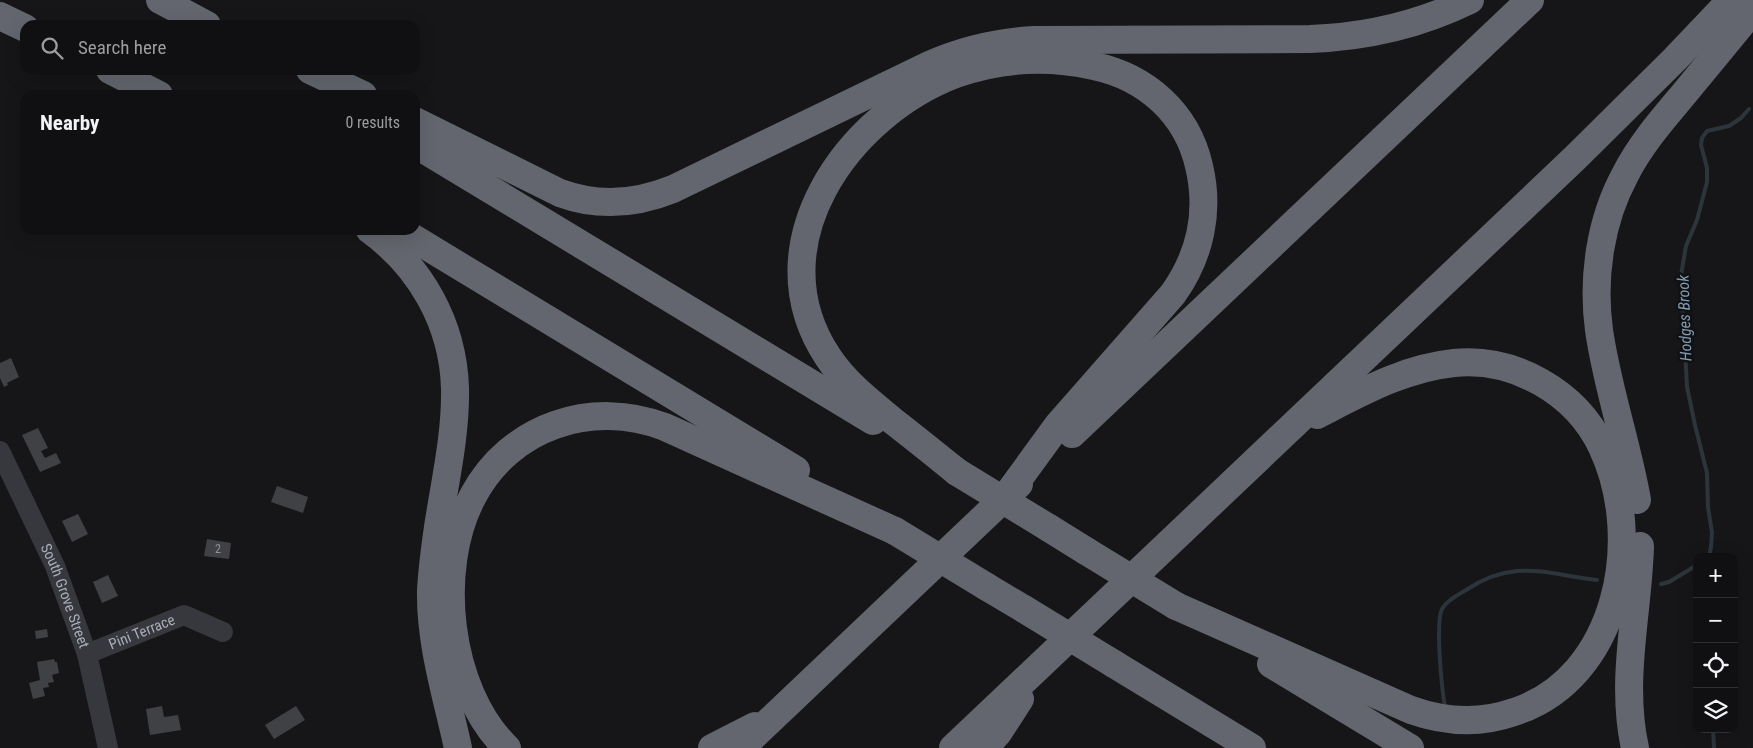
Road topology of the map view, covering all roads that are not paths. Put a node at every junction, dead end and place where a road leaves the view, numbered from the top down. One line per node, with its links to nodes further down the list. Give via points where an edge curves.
1 (1470, 0): 16 (highway, via 1404,25 1338,37 1034,40 980,47 929,65 673,189 628,201 600,202 560,193)
2 (1530, 0): 23 (highway)
3 (1731, 0): 20 (highway, via 1575,158)
4 (168, 4): 7 (highway); 8 (highway)
5 (1753, 10): 41 (highway, via 1633,160 1612,203 1599,257 1599,330 1639,521 1628,687)
6 (0, 16): 9 (highway)
7 (198, 20)
8 (202, 20)
9 (20, 26)
10 (120, 75): 13 (highway)
11 (298, 75): 14 (highway)
12 (321, 75): 15 (highway)
13 (149, 90)
14 (324, 90)
15 (352, 90)
16 (420, 123)
17 (420, 147): 22 (highway)
18 (376, 235): 32 (highway, via 400,256 422,283 443,324 451,356 454,410 432,571 431,609)
19 (408, 235): 24 (highway)
20 (1291, 428): 25 (highway, via 1391,379 1444,364 1475,362 1506,368 1535,378 1560,395 1582,416 1602,448 1613,479 1620,516 1617,585 1608,619 1592,651 1563,685 1528,707 1489,719 1450,720 1411,710); 28 (highway)
21 (0, 452): 27 (street, South Grove Street, via 55,566)
22 (958, 472): 23 (highway, via 860,393 822,348 808,314 801,274 804,242 815,206 843,160 871,127 904,101 945,79 989,65 1034,59 1080,63 1123,74 1143,84 1166,103 1191,142 1199,164 1204,195 1199,242 1187,272 1173,294 1058,425); 25 (highway, bridge)
23 (1007, 495): 30 (highway)
24 (895, 531): 29 (highway, bridge); 33 (highway, via 665,427 639,419 612,416 583,418 530,436 497,462 476,490 460,528 452,574 453,624 461,666 480,712)
25 (1176, 606): 40 (highway)
26 (223, 632): 27 (street, Pini Terrace, via 184,615)
27 (87, 654): 31 (street, South Grove Street)
28 (1047, 659): 36 (highway); 37 (highway, via 998,733)
29 (1114, 664): 38 (highway, via 1172,704); 39 (highway)
30 (774, 716): 34 (highway); 35 (highway)
31 (108, 748)
32 (458, 748)
33 (507, 748)
34 (712, 748)
35 (741, 748)
36 (953, 748)
37 (984, 748)
38 (1221, 748)
39 (1252, 748)
40 (1410, 748)
41 (1635, 748)

